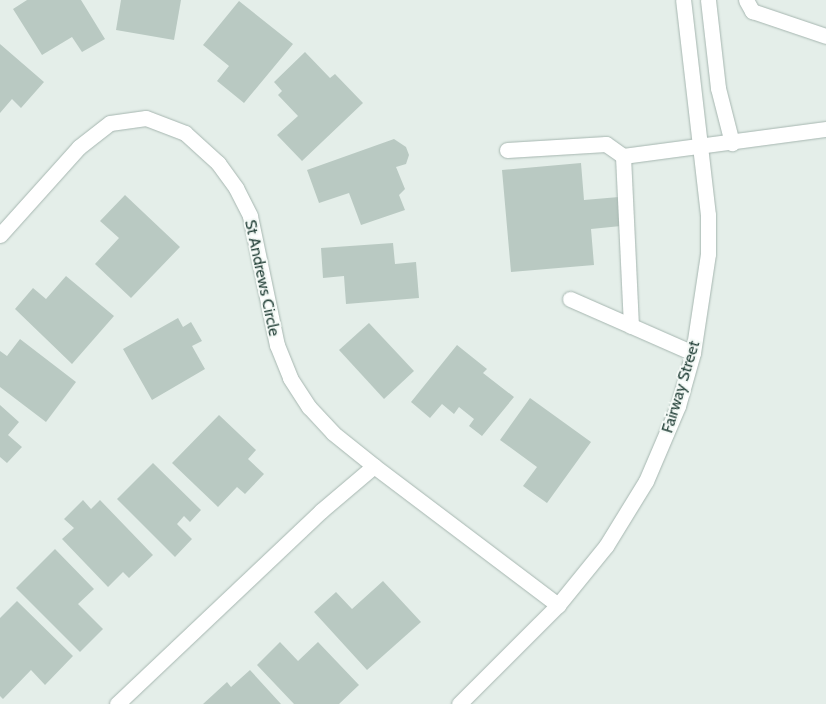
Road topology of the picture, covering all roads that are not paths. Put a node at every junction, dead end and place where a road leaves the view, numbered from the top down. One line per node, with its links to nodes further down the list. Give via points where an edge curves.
1 (683, 0): 7 (street, Fairway Street)
2 (708, 0): 6 (street, via 718,88)
3 (746, 0): 4 (street, via 752,12)
4 (826, 36)
5 (826, 129): 6 (street)
6 (732, 143): 7 (street)
7 (701, 148): 9 (street); 13 (street, Fairway Street, via 708,216 708,254)
8 (507, 150): 9 (street, via 606,144)
9 (623, 156): 12 (street)
10 (0, 235): 14 (street, St Andrews Circle, via 79,147 110,123 146,118 185,133 218,163 250,216 277,345 290,378 309,407 327,426)
11 (570, 299): 12 (street)
12 (631, 326): 13 (street)
13 (693, 353): 15 (street, Fairway Street, via 678,406 646,481 606,546)
14 (374, 466): 15 (street, St Andrews Circle); 16 (street, via 282,546)
15 (558, 605): 17 (street, Fairway Street)
16 (117, 704)
17 (459, 704)

